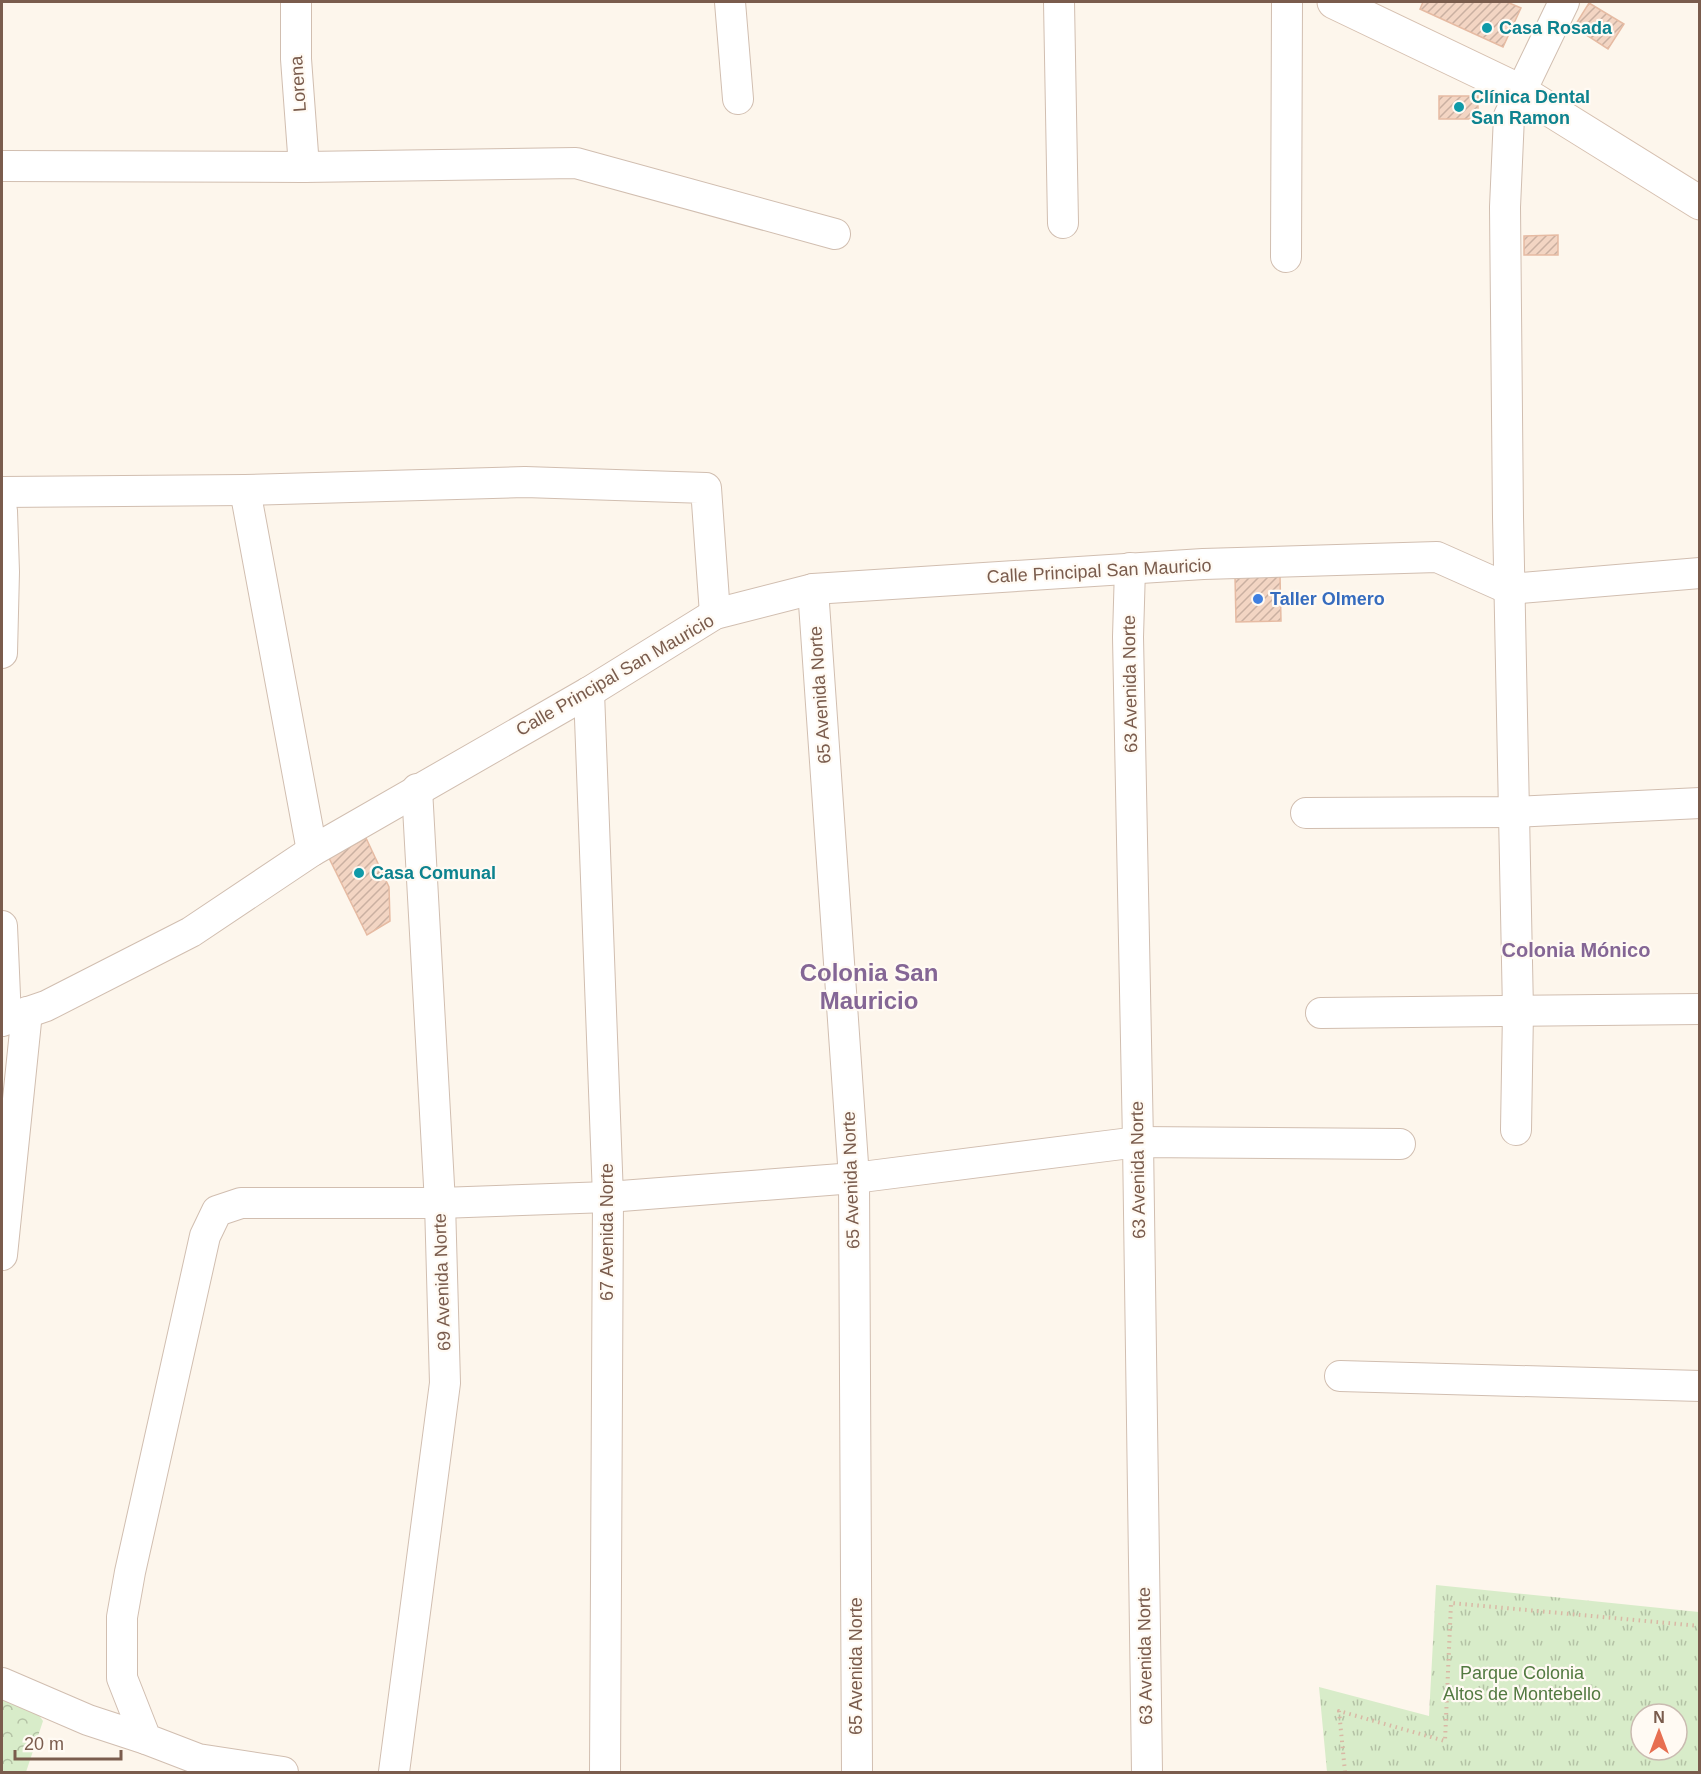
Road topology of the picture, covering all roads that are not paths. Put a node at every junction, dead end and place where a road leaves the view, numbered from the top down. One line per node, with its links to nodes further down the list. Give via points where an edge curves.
1 (296, 2): 10 (street, Lorena)
2 (730, 2): 8 (street)
3 (1059, 2): 12 (street)
4 (1287, 2): 14 (street)
5 (1334, 2): 7 (street)
6 (1563, 2): 7 (street)
7 (1520, 91): 11 (street); 21 (street, via 1509,116 1505,207)
8 (738, 99)
9 (2, 166): 10 (street)
10 (304, 167): 13 (street, via 576,163)
11 (1700, 203)
12 (1063, 223)
13 (835, 234)
14 (1286, 257)
15 (245, 490): 16 (street); 22 (street, via 525,482 706,488); 29 (street)
16 (2, 492)
17 (2, 511): 23 (street)
18 (1130, 568): 20 (street, Calle Principal San Mauricio); 21 (street, Calle Principal San Mauricio, via 1437,556); 36 (street, 63 Avenida Norte)
19 (1700, 573): 21 (street)
20 (813, 589): 22 (street, Calle Principal San Mauricio); 38 (street, 65 Avenida Norte)
21 (1509, 589): 27 (street)
22 (715, 614): 24 (street, Calle Principal San Mauricio)
23 (2, 653)
24 (589, 692): 25 (street, Calle Principal San Mauricio); 39 (street, 67 Avenida Norte)
25 (417, 789): 29 (street, Calle Principal San Mauricio); 40 (street, 69 Avenida Norte)
26 (1700, 803): 27 (street)
27 (1514, 812): 28 (street); 32 (street)
28 (1306, 813)
29 (312, 850): 34 (street, Calle Principal San Mauricio, via 191,932 46,1006)
30 (2, 926): 34 (street)
31 (1700, 1009): 32 (street)
32 (1518, 1011): 33 (street); 35 (street)
33 (1321, 1013)
34 (12, 1018): 41 (street)
35 (1516, 1130)
36 (1138, 1142): 37 (street); 38 (street); 50 (street, 63 Avenida Norte)
37 (1400, 1144)
38 (854, 1178): 39 (street); 49 (street, 65 Avenida Norte)
39 (608, 1197): 40 (street); 48 (street, 67 Avenida Norte)
40 (440, 1203): 45 (street, via 241,1203 217,1211 205,1236 122,1617 122,1678); 47 (street, 69 Avenida Norte, via 445,1383)
41 (2, 1255)
42 (1340, 1376): 43 (street)
43 (1700, 1386)
44 (2, 1683): 45 (street)
45 (146, 1740): 46 (street, via 198,1759)
46 (283, 1773)
47 (394, 1773)
48 (605, 1773)
49 (857, 1773)
50 (1147, 1773)

